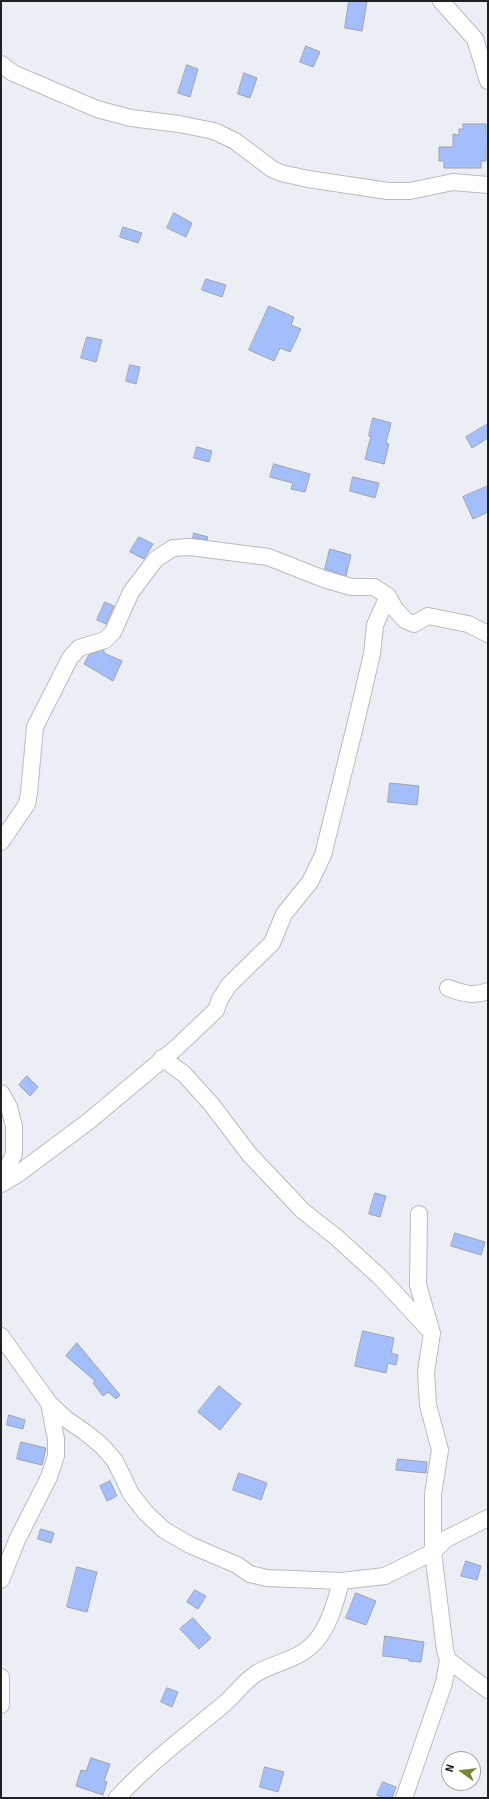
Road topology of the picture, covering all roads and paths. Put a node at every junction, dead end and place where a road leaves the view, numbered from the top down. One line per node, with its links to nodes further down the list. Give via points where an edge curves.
1 (441, 1): 3 (street, via 475,39)
2 (1, 64): 4 (street, via 13,73 97,109 131,118 179,124 225,135 281,173 388,191 410,191 453,182)
3 (488, 81)
4 (488, 185)
5 (388, 596): 6 (street, via 395,610 405,620 414,624 428,616 468,624); 7 (street, via 374,588 351,587 324,579 268,557 190,547 173,548 156,559 131,592 113,632 105,640 78,648 70,658 35,727 27,804); 10 (street, via 375,624 372,654 323,855 310,882 284,914 272,943 229,985 216,1010)
6 (488, 634)
7 (1, 842)
8 (448, 988): 9 (street, via 465,995 480,995)
9 (488, 991)
10 (162, 1058): 13 (street, via 89,1121); 15 (street, via 188,1079 212,1105 249,1154 303,1211 336,1236 380,1277)
11 (1, 1093): 12 (street, via 9,1107 14,1126 14,1154)
12 (1, 1180)
13 (1, 1184)
14 (419, 1214): 15 (street, via 418,1285)
15 (432, 1334): 19 (street, via 426,1372 428,1405 440,1450 433,1494)
16 (1, 1336): 17 (street)
17 (49, 1403): 20 (street, via 56,1439 56,1456 49,1477 17,1540); 21 (street, via 66,1420 102,1446 115,1461 131,1494 164,1530 190,1545 237,1565 250,1574 267,1578)
18 (488, 1518): 19 (street, via 446,1538)
19 (433, 1552): 21 (street, via 385,1576); 22 (street)
20 (1, 1580)
21 (341, 1581): 26 (street, via 322,1632 311,1646 256,1674 225,1703 157,1758)
22 (448, 1660): 24 (street); 27 (street, via 444,1683 427,1737)
23 (1, 1677): 25 (street)
24 (488, 1690)
25 (1, 1705)
26 (117, 1798)
27 (404, 1798)

